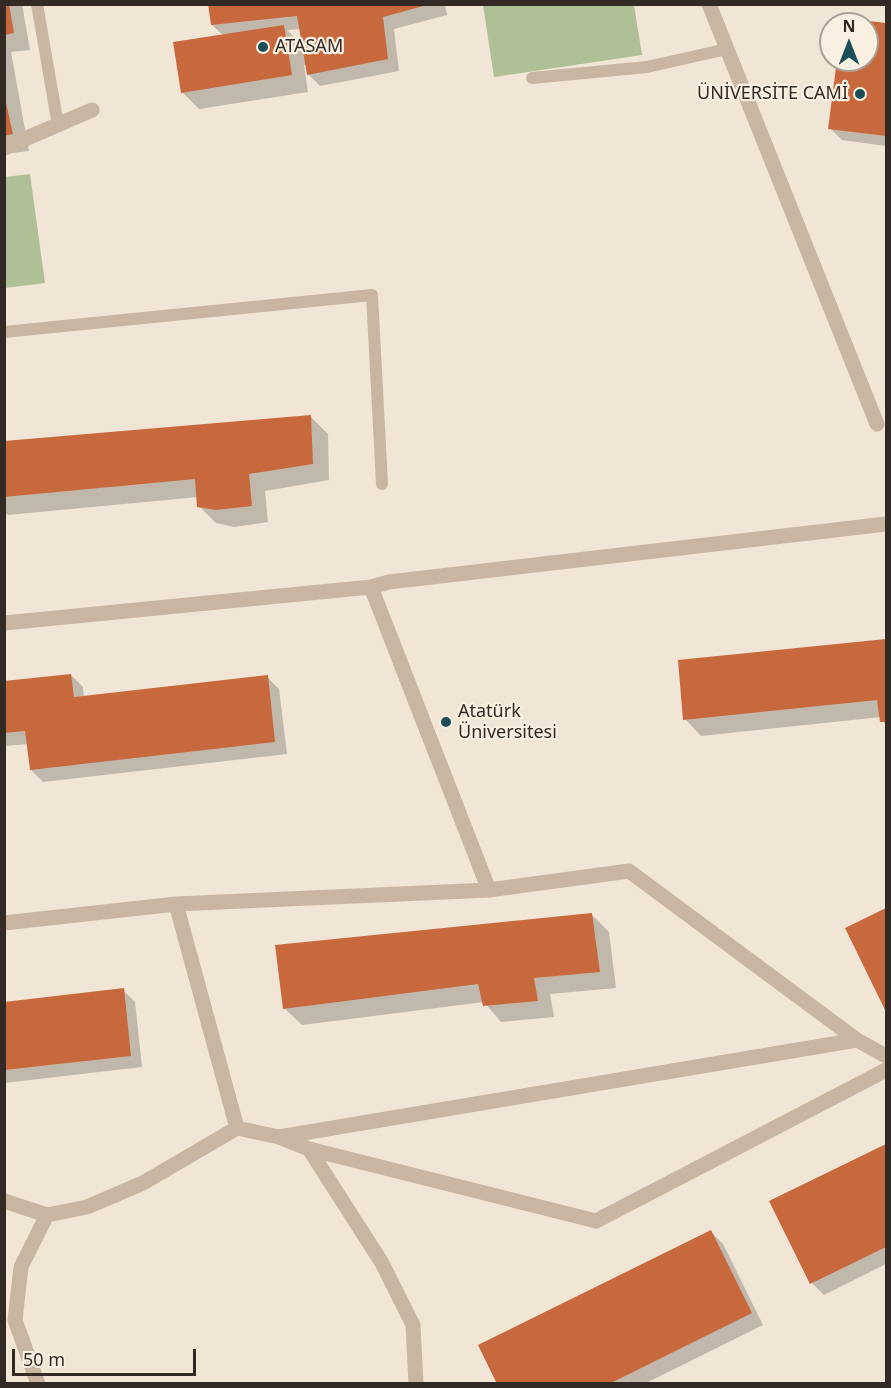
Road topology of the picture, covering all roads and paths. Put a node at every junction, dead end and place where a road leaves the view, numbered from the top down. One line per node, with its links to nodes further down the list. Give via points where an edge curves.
1 (37, 4): 6 (lane)
2 (710, 4): 3 (street)
3 (727, 49): 4 (lane, via 647,67); 9 (street)
4 (532, 78)
5 (92, 110): 6 (street)
6 (58, 125): 7 (street)
7 (4, 148)
8 (4, 332): 10 (lane, via 372,295)
9 (877, 424)
10 (382, 484)
11 (886, 524): 12 (street)
12 (371, 587): 13 (street); 14 (street)
13 (4, 623)
14 (489, 890): 15 (street); 17 (street, via 629,871)
15 (176, 904): 16 (street); 20 (street)
16 (4, 923)
17 (857, 1040): 18 (street); 21 (street)
18 (886, 1056)
19 (886, 1070): 22 (street, via 596,1221)
20 (237, 1128): 21 (street); 24 (street, via 143,1183 87,1207)
21 (279, 1137): 22 (street)
22 (309, 1149): 26 (street, via 382,1263 413,1325)
23 (4, 1201): 24 (street)
24 (47, 1215): 25 (street, via 21,1267 15,1320)
25 (38, 1383)
26 (416, 1383)

